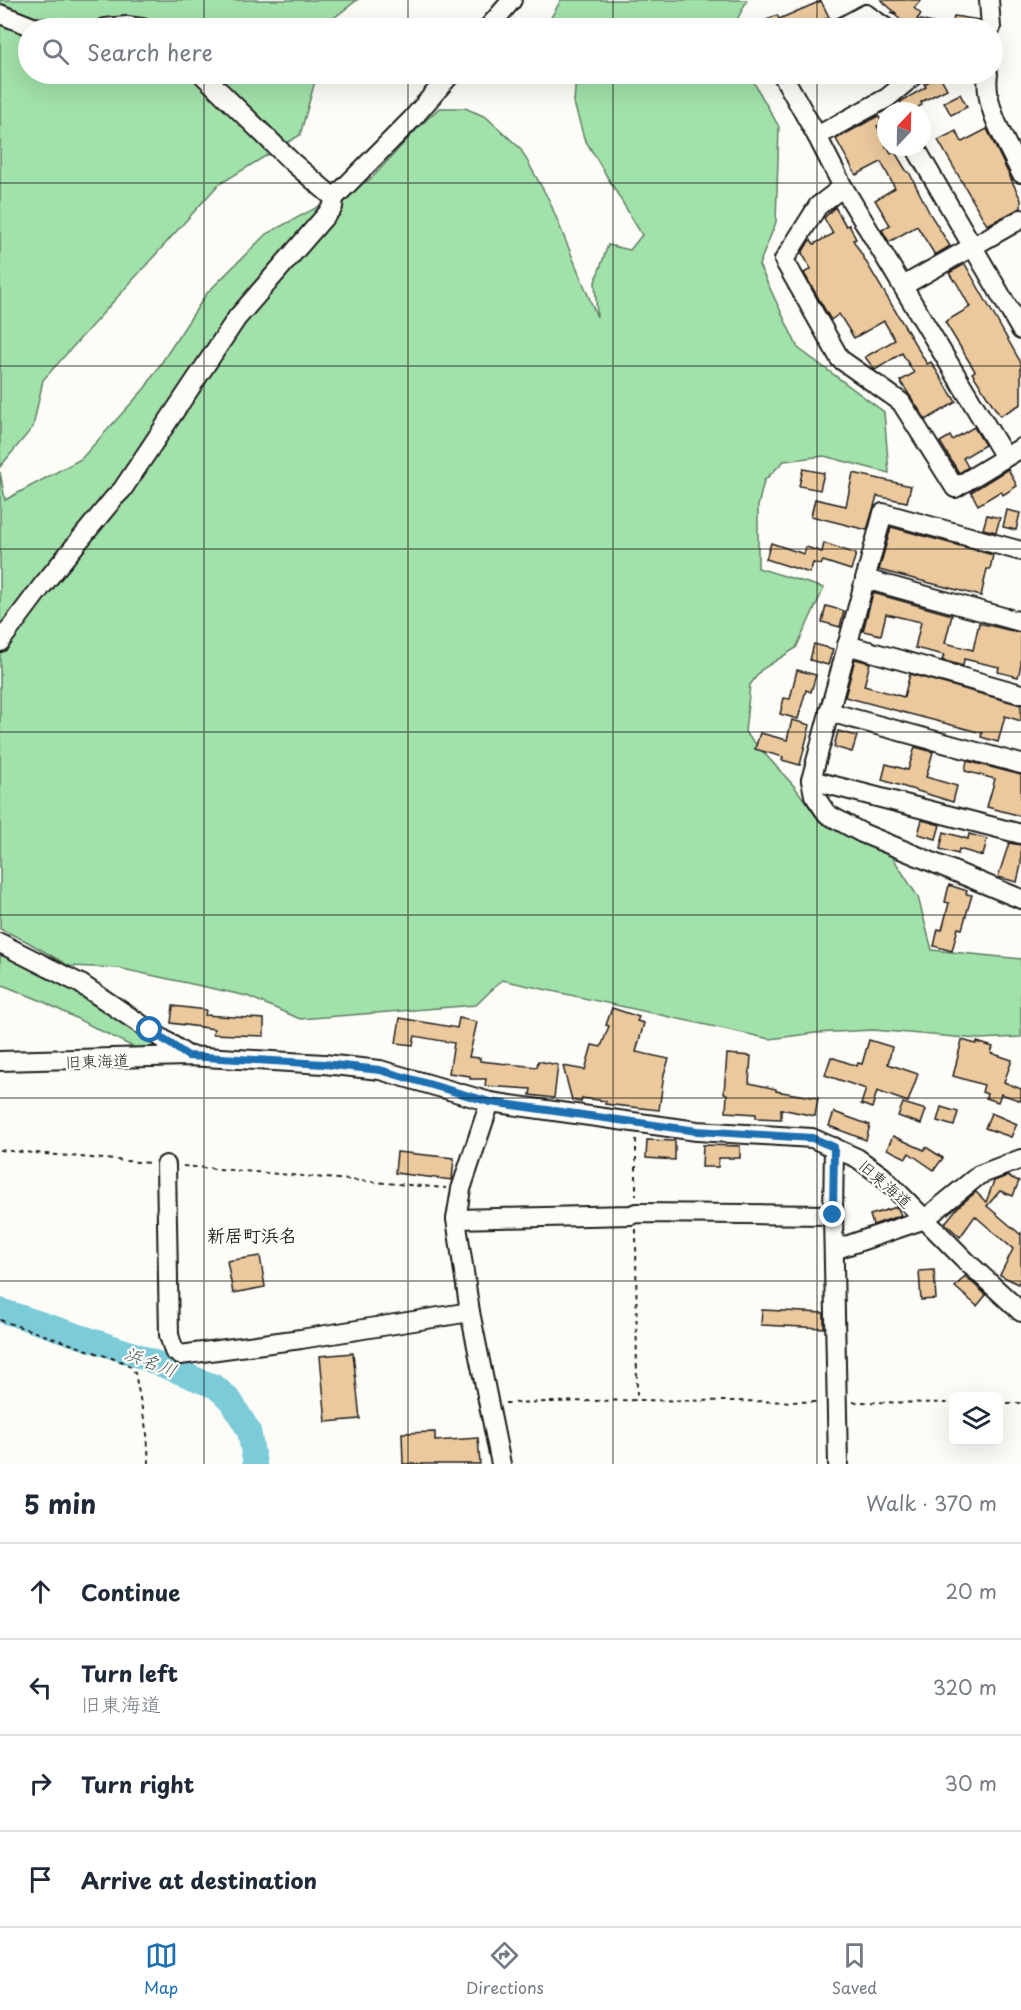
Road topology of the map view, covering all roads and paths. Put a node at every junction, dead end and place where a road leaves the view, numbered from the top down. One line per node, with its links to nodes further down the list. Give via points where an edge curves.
1 (512, 0): 4 (street)
2 (990, 0): 7 (street)
3 (0, 14): 8 (street)
4 (497, 18)
5 (859, 18): 6 (street, via 866,14)
6 (872, 18)
7 (991, 18)
8 (18, 21)
9 (212, 84): 20 (street)
10 (442, 84): 20 (street)
11 (788, 84): 16 (street)
12 (908, 84): 14 (street)
13 (988, 84): 18 (street, via 995,120)
14 (893, 102)
15 (877, 111): 16 (street)
16 (817, 136): 19 (street)
17 (920, 156): 22 (street)
18 (1021, 172)
19 (843, 187): 23 (street); 26 (street, via 818,206 784,260 840,359 901,402 955,488)
20 (334, 198): 30 (street, via 333,207 237,318 122,490)
21 (1021, 219): 22 (street)
22 (973, 246): 23 (street); 24 (street)
23 (903, 286): 26 (street)
24 (1021, 330)
25 (1021, 448): 26 (street)
26 (1005, 457)
27 (1021, 551): 28 (street, via 883,513)
28 (865, 579): 29 (street); 31 (street)
29 (1021, 622)
30 (0, 642)
31 (847, 645): 32 (street); 33 (street)
32 (1021, 694)
33 (829, 712): 34 (street); 35 (street)
34 (1021, 764)
35 (811, 780): 36 (street); 37 (street, via 814,795 827,814 862,833)
36 (1021, 834)
37 (1021, 899)
38 (0, 943): 39 (street, via 81,984)
39 (188, 1056): 40 (street, 旧東海道); 41 (street, 旧東海道, via 380,1070)
40 (0, 1061)
41 (490, 1102): 42 (street, 旧東海道); 47 (street)
42 (636, 1124): 43 (street, 旧東海道, via 812,1138); 48 (path)
43 (834, 1147): 49 (street); 51 (street, 旧東海道, via 882,1176)
44 (0, 1150): 46 (path)
45 (1021, 1159): 51 (street, via 980,1175)
46 (166, 1165): 47 (path); 53 (street, via 169,1335 174,1351 180,1355)
47 (461, 1190): 50 (street)
48 (636, 1213): 49 (street); 50 (street); 56 (path)
49 (833, 1215): 52 (street)
50 (456, 1218): 53 (street)
51 (926, 1219): 52 (street); 54 (street, 旧東海道)
52 (834, 1250): 57 (street)
53 (470, 1312): 58 (street)
54 (1021, 1312)
55 (0, 1320): 62 (path, via 131,1367)
56 (637, 1400): 57 (path); 58 (path)
57 (836, 1402): 59 (path); 64 (street)
58 (490, 1403): 63 (street)
59 (949, 1403)
60 (1003, 1403): 61 (path)
61 (1021, 1403)
62 (149, 1464)
63 (501, 1464)
64 (838, 1464)

